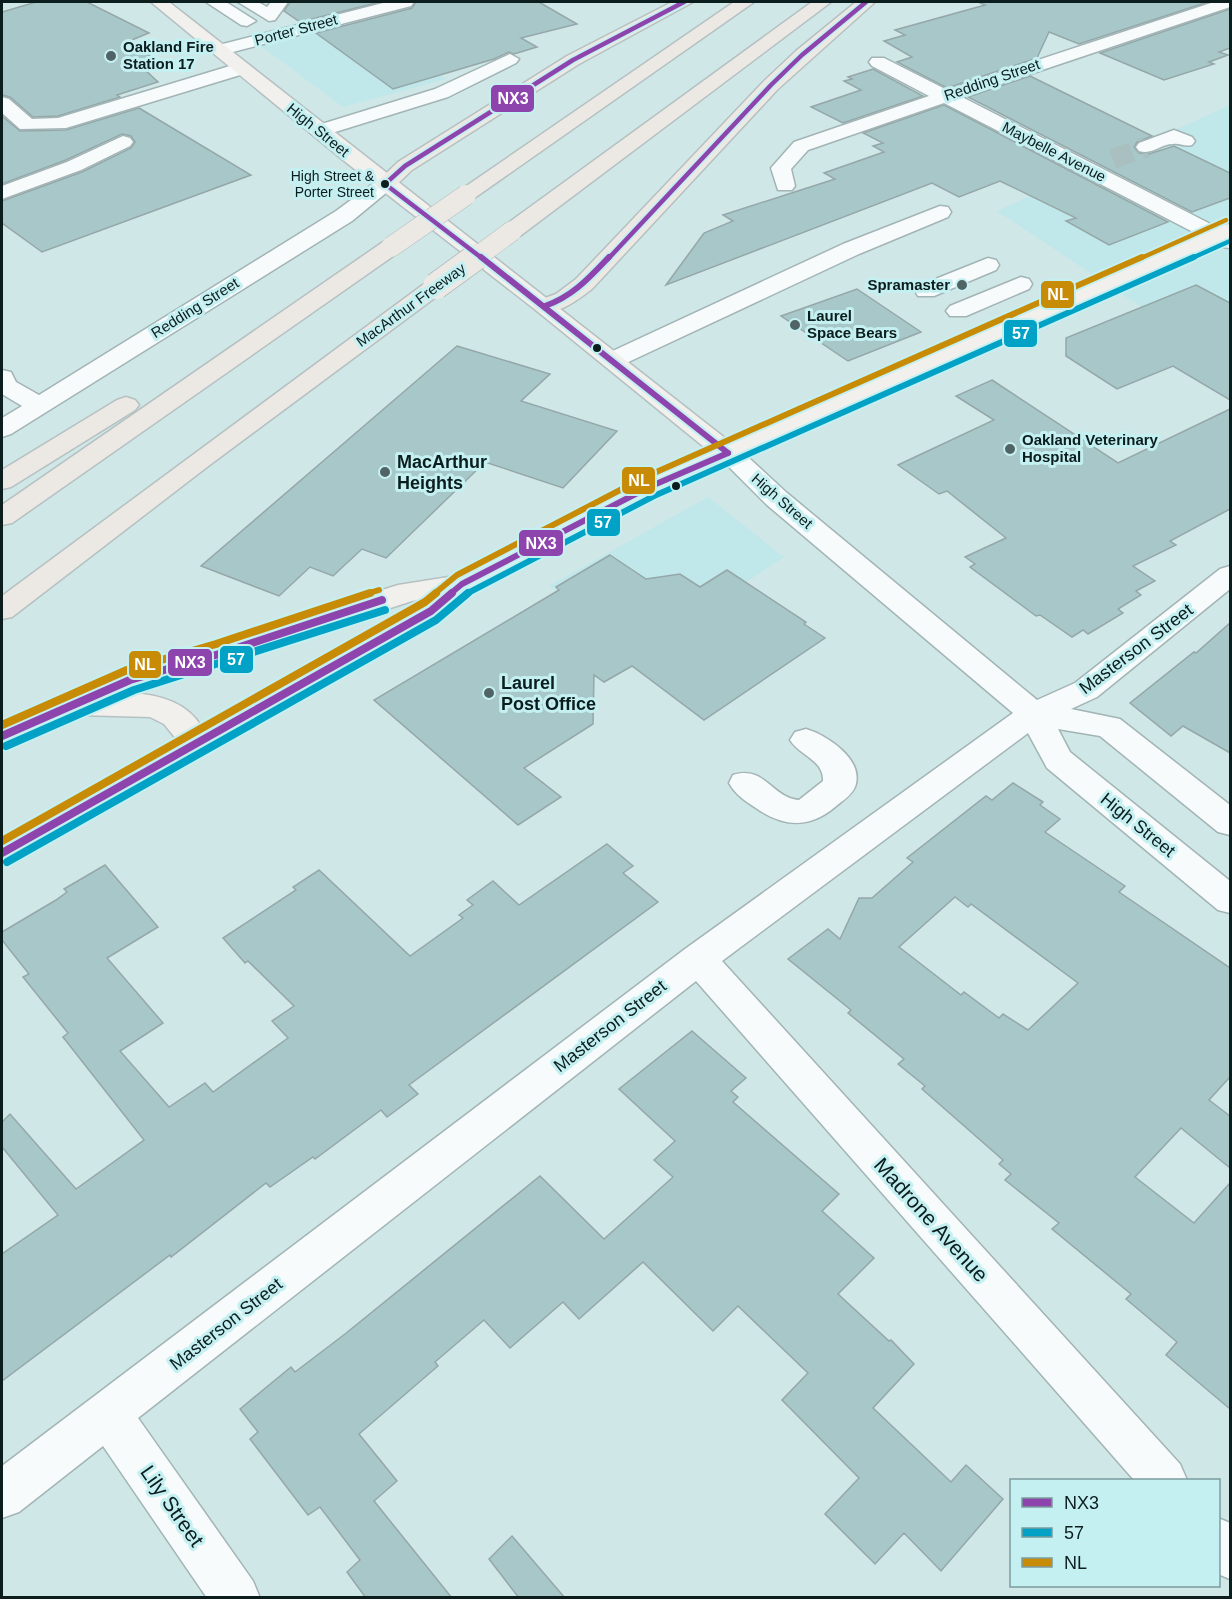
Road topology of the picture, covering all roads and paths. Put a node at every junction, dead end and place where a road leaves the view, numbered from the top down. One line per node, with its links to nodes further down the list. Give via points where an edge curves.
1 (159, 2): 12 (main road, High Street)
2 (215, 2): 11 (street)
3 (247, 2): 4 (street, via 269,16)
4 (279, 2)
5 (405, 2): 12 (street, Porter Street)
6 (684, 2): 24 (highway, via 573,60 405,166)
7 (745, 2): 29 (highway, bridge)
8 (822, 2): 41 (highway, MacArthur Freeway, bridge)
9 (866, 2): 31 (highway, via 771,85 584,285)
10 (1230, 2): 16 (street, Redding Street)
11 (247, 21)
12 (221, 50): 15 (main road, High Street)
13 (510, 59): 18 (street, via 487,74 431,96)
14 (878, 62): 16 (street, Maybelle Avenue)
15 (243, 68): 17 (street, via 59,124 27,125); 18 (main road, High Street)
16 (946, 96): 23 (street, Maybelle Avenue); 25 (street, Redding Street, via 801,146 781,168)
17 (2, 103)
18 (319, 131): 24 (main road, High Street)
19 (1185, 141): 21 (street, via 1174,136)
20 (123, 142): 26 (street, via 74,166)
21 (1146, 147)
22 (1113, 159): 23 (street)
23 (1087, 169): 28 (street, Maybelle Avenue)
24 (386, 184): 31 (main road, High Street); 34 (street, Redding Street, via 344,216)
25 (785, 186)
26 (2, 193)
27 (940, 212): 32 (street)
28 (1226, 236): 36 (main road)
29 (391, 247): 37 (highway); 38 (highway)
30 (998, 271): 30 (street, via 935,297)
31 (545, 306): 32 (main road, High Street)
32 (613, 360): 36 (main road, High Street)
33 (2, 377): 34 (street, via 6,386)
34 (39, 405): 35 (street, Redding Street)
35 (2, 429)
36 (728, 453): 40 (main road, via 650,487); 43 (street, High Street, via 777,499)
37 (2, 481)
38 (2, 517)
39 (1230, 575): 43 (street, Masterson Street, via 1086,690)
40 (462, 584): 42 (main road, via 408,592 130,680); 46 (main road, via 430,611)
41 (2, 610)
42 (60, 710): 44 (main road); 46 (main road, via 145,705 166,711 183,723)
43 (1034, 714): 48 (street, via 1109,727); 50 (street, High Street, via 1058,760); 51 (street, Masterson Street)
44 (2, 736)
45 (806, 740): 47 (street, via 836,762 841,774 839,786 807,811 783,809)
46 (196, 745): 49 (main road)
47 (745, 783)
48 (1230, 823)
49 (2, 852)
50 (1230, 900)
51 (698, 959): 52 (street, Masterson Street); 53 (street, Madrone Avenue)
52 (108, 1414): 54 (street, Masterson Street); 57 (street, Lily Street)
53 (1163, 1479)
54 (2, 1495)
55 (1220, 1544): 56 (street)
56 (1230, 1556)
57 (236, 1598)

